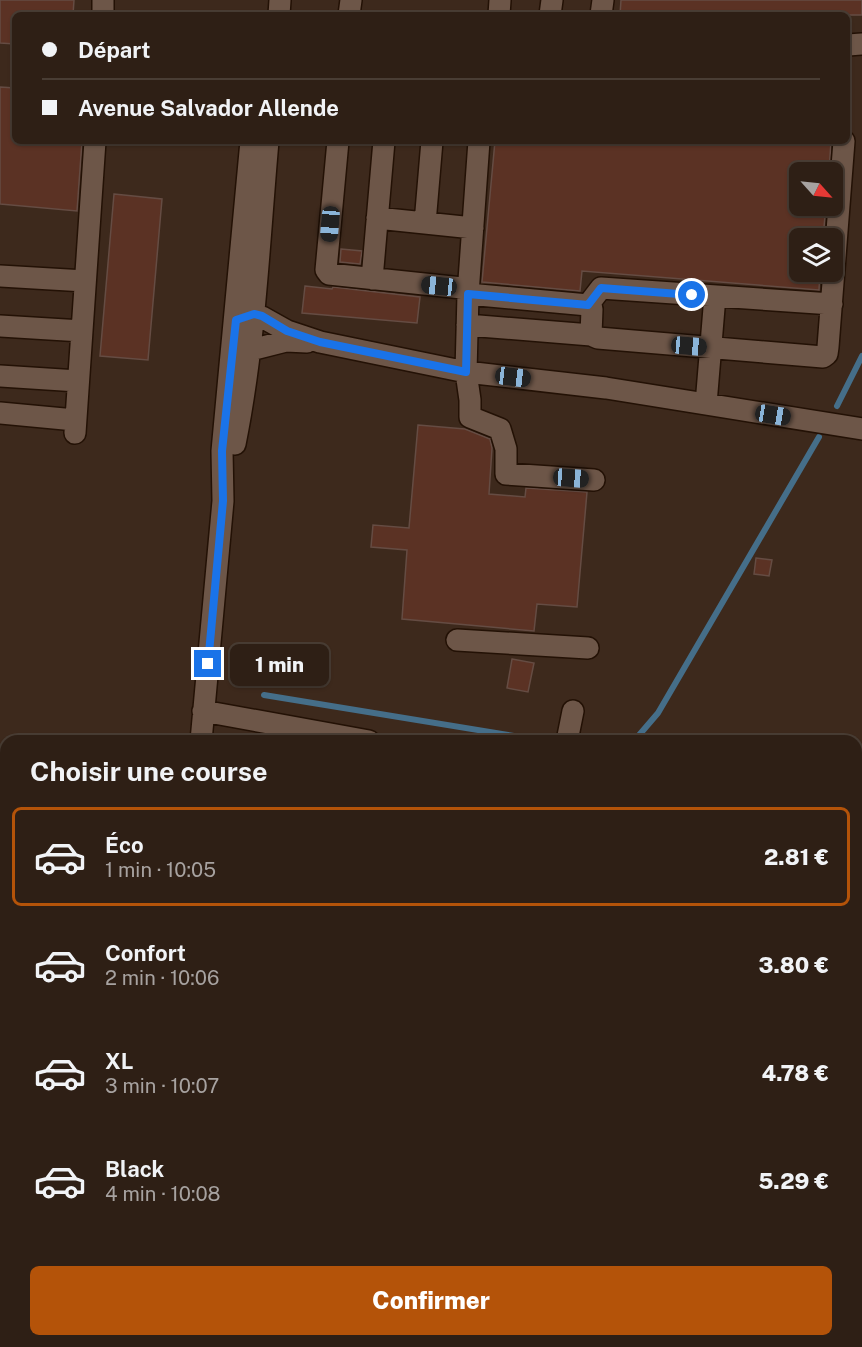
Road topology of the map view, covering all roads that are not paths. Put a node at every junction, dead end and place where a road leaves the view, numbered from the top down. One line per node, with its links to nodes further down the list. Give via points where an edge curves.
1 (95, 144): 14 (street)
2 (251, 144): 19 (street)
3 (268, 144): 19 (street)
4 (338, 144): 13 (street, via 326,270 328,274)
5 (384, 144): 9 (street)
6 (432, 144): 10 (street)
7 (479, 144): 11 (street)
8 (844, 144): 17 (street)
9 (377, 218): 10 (street); 13 (street)
10 (425, 223): 11 (street)
11 (473, 228): 15 (street)
12 (0, 276): 14 (street)
13 (372, 279): 15 (street, via 462,288)
14 (85, 281): 22 (street)
15 (468, 294): 18 (street); 20 (street)
16 (715, 296): 17 (street); 18 (street, via 601,288); 26 (street)
17 (832, 304): 26 (street, via 824,357)
18 (588, 305): 23 (street, via 593,316)
19 (245, 317): 24 (street, via 262,316 287,331); 25 (street)
20 (467, 325): 23 (street); 27 (street)
21 (0, 326): 22 (street)
22 (81, 330): 29 (street)
23 (591, 335): 26 (street)
24 (320, 342): 25 (street, via 286,341); 27 (street)
25 (242, 347): 36 (street, via 222,451 223,501)
26 (711, 348): 30 (street)
27 (466, 372): 30 (street); 33 (street, via 470,417 500,429 506,449 506,474)
28 (0, 376): 29 (street)
29 (78, 381): 31 (street, via 75,427)
30 (706, 404): 32 (street)
31 (0, 414)
32 (862, 429)
33 (594, 480)
34 (457, 639): 35 (street)
35 (588, 648)
36 (203, 711): 38 (street); 39 (street)
37 (573, 711): 40 (street)
38 (201, 735)
39 (336, 735)
40 (568, 735)

